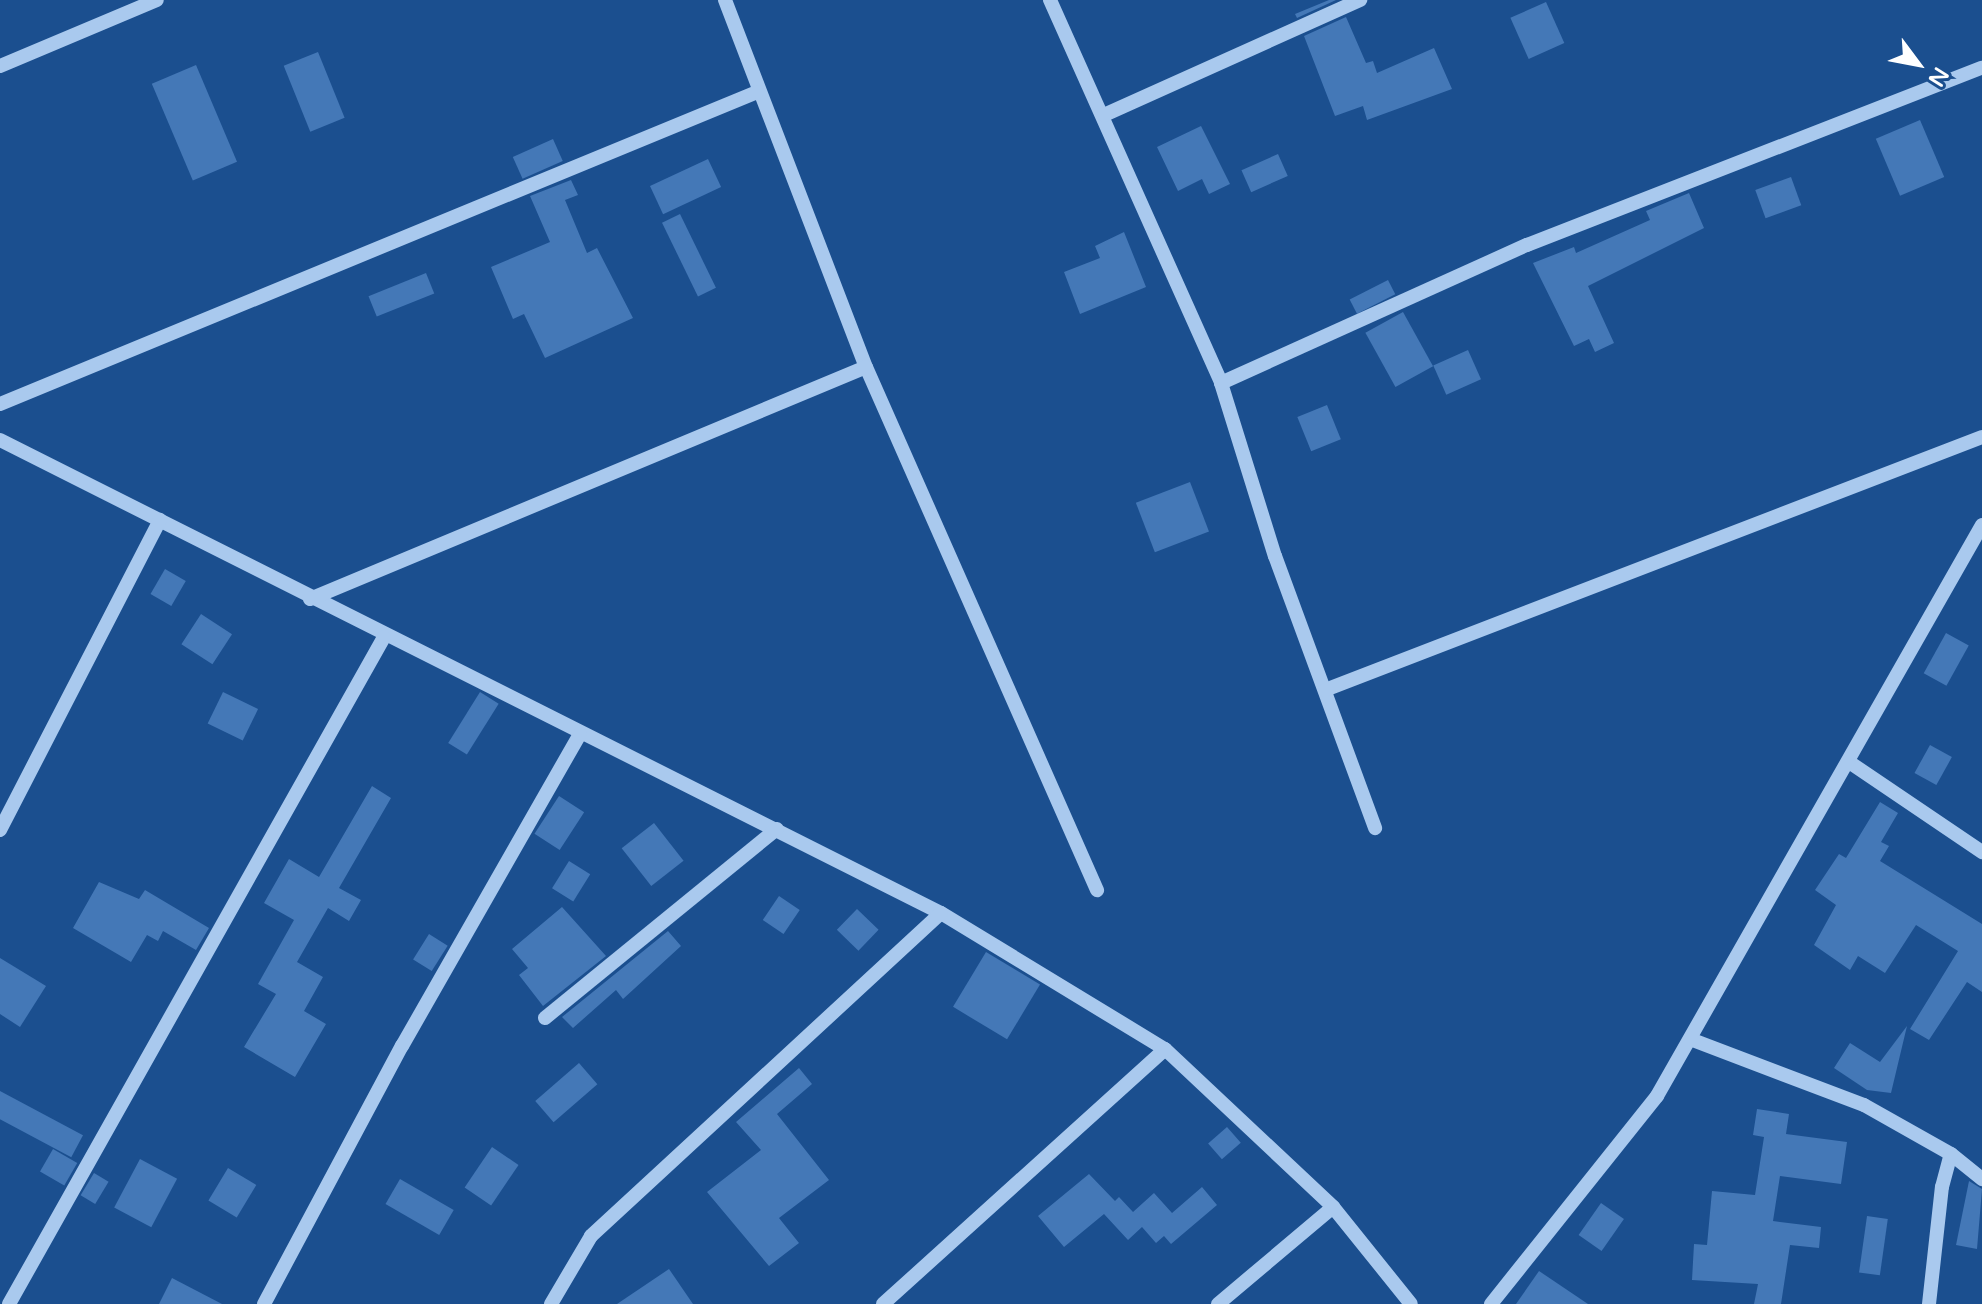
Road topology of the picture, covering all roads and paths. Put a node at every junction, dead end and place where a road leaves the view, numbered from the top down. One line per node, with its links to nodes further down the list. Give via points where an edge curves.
1 (157, 0): 5 (street)
2 (725, 0): 7 (street)
3 (1050, 0): 8 (street)
4 (1360, 0): 8 (street)
5 (0, 66)
6 (1982, 68): 10 (street, via 1527,245)
7 (757, 92): 9 (street); 11 (street)
8 (1104, 115): 10 (street)
9 (866, 367): 17 (street); 26 (street)
10 (1221, 383): 19 (street, via 1275,556)
11 (0, 404)
12 (1982, 437): 19 (street)
13 (0, 440): 14 (street)
14 (160, 520): 17 (street); 24 (street)
15 (1982, 525): 16 (street)
16 (1978, 550): 21 (street)
17 (310, 599): 18 (street)
18 (384, 637): 20 (street); 35 (street)
19 (1325, 690): 22 (street)
20 (580, 734): 23 (street); 36 (street, via 402,1046)
21 (1849, 762): 25 (street); 29 (street)
22 (1375, 828)
23 (777, 829): 27 (street); 28 (street)
24 (0, 830)
25 (1982, 852)
26 (1097, 890)
27 (941, 913): 30 (street); 37 (street, via 591,1236)
28 (545, 1018)
29 (1690, 1039): 31 (street, via 1864,1105); 40 (street, via 1657,1096)
30 (1165, 1049): 33 (street); 38 (street)
31 (1951, 1154): 32 (street); 41 (street, via 1942,1187)
32 (1982, 1179)
33 (1333, 1207): 34 (street); 39 (street)
34 (1406, 1302)
35 (9, 1304)
36 (264, 1304)
37 (551, 1304)
38 (883, 1304)
39 (1218, 1304)
40 (1491, 1304)
41 (1929, 1304)

